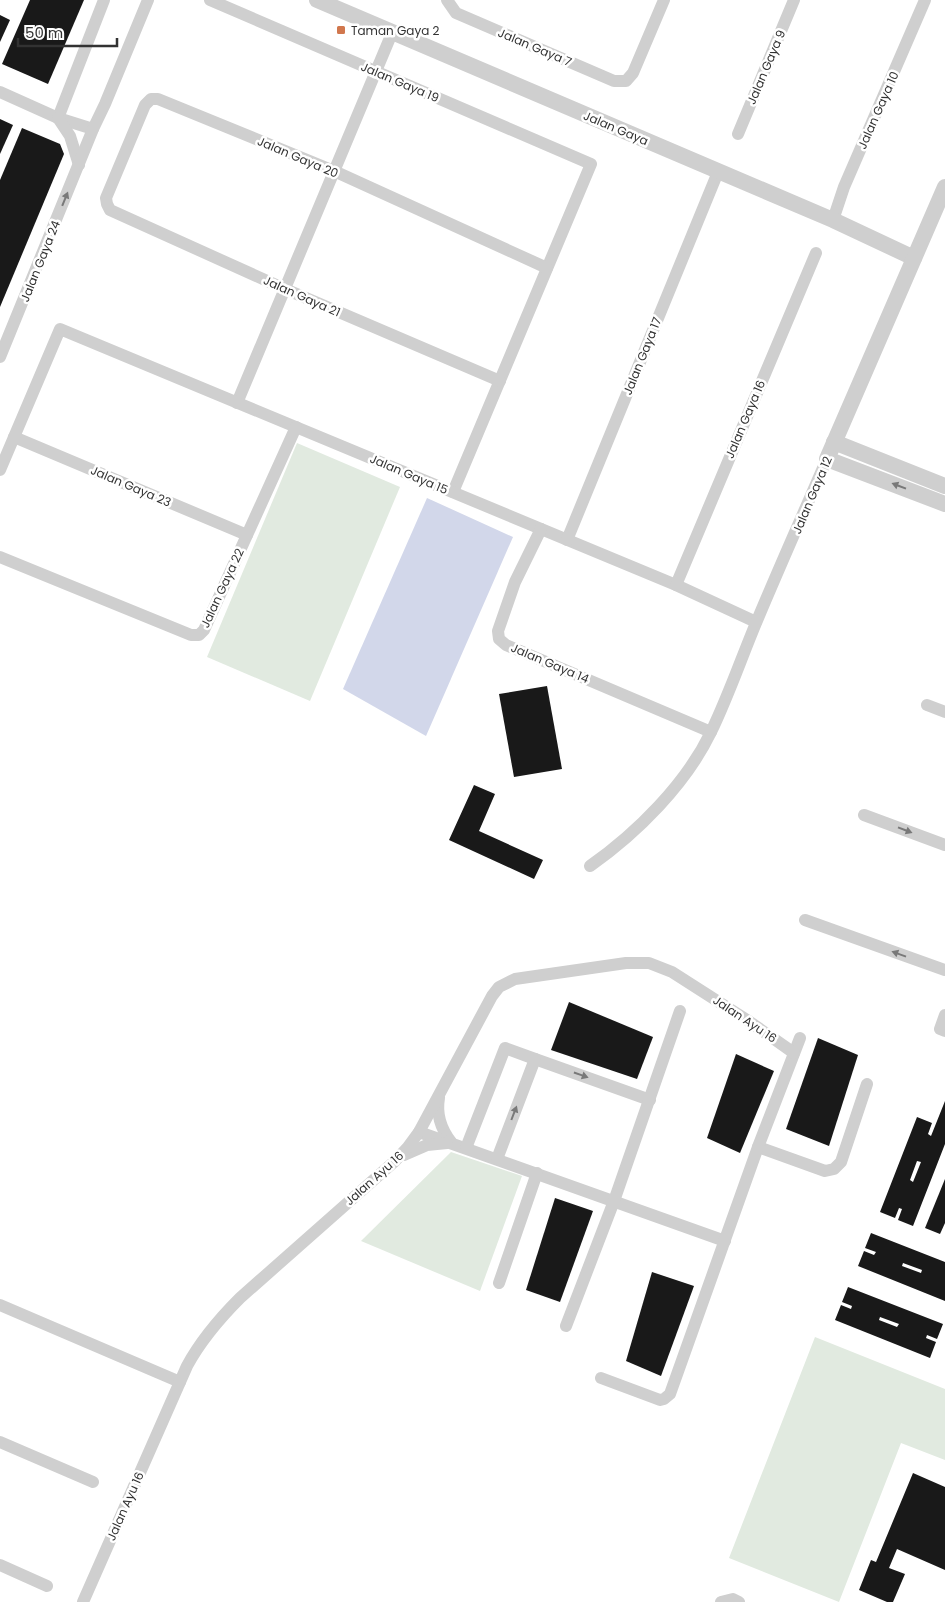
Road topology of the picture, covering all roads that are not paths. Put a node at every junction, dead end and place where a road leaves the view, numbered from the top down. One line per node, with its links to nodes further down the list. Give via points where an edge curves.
1 (104, 0): 12 (street)
2 (148, 0): 13 (street, Jalan Gaya 24)
3 (210, 0): 10 (street, Jalan Gaya 19)
4 (317, 0): 9 (street, Jalan Gaya)
5 (664, 0): 8 (street, Jalan Gaya 7, via 633,74 626,81 614,81 456,13)
6 (794, 0): 14 (street, Jalan Gaya 9)
7 (925, 0): 20 (street, Jalan Gaya 10)
8 (447, 1)
9 (392, 33): 10 (street); 17 (street, Jalan Gaya)
10 (376, 71): 16 (street); 23 (street, Jalan Gaya 19, via 591,164)
11 (0, 92): 12 (street)
12 (58, 118): 13 (street); 15 (street, via 70,136)
13 (93, 129): 15 (street, Jalan Gaya 24)
14 (738, 134)
15 (79, 165): 25 (street, Jalan Gaya 24, one-way to 15)
16 (334, 171): 19 (street, Jalan Gaya 20, via 154,99 145,105 106,198); 23 (street, Jalan Gaya 20); 24 (street)
17 (718, 172): 20 (street, Jalan Gaya); 38 (street, Jalan Gaya 17)
18 (945, 187): 22 (street, Jalan Gaya 12)
19 (107, 204): 24 (street, Jalan Gaya 21, via 110,210)
20 (832, 220): 22 (street, Jalan Gaya)
21 (816, 253): 40 (street, Jalan Gaya 16)
22 (914, 258): 30 (street, Jalan Gaya 12)
23 (547, 268): 26 (street)
24 (285, 288): 26 (street, Jalan Gaya 21); 27 (street)
25 (0, 357)
26 (500, 382): 34 (street)
27 (237, 403): 28 (street, Jalan Gaya 15); 29 (street, Jalan Gaya 15, via 60,329)
28 (296, 427): 34 (street, Jalan Gaya 15); 37 (street, Jalan Gaya 22)
29 (14, 437): 32 (street); 37 (street, Jalan Gaya 23)
30 (834, 442): 31 (street, Jalan Gaya 12); 33 (street)
31 (827, 459): 35 (street, one-way to 31); 41 (street, Jalan Gaya 12)
32 (0, 470)
33 (945, 486)
34 (453, 492): 36 (street, Jalan Gaya 15)
35 (945, 504)
36 (541, 529): 38 (street, Jalan Gaya 15); 44 (street, Jalan Gaya 14, via 515,582 498,631 499,639)
37 (247, 535): 39 (street, Jalan Gaya 22, via 204,630 195,636)
38 (567, 540): 40 (street, Jalan Gaya 15)
39 (0, 557)
40 (676, 585): 41 (street, Jalan Gaya 15)
41 (756, 622): 44 (street, Jalan Gaya 12)
42 (927, 705): 43 (street)
43 (945, 712)
44 (711, 732): 47 (street, Jalan Gaya 12, via 678,785 640,824)
45 (864, 815): 46 (street, one-way to 46)
46 (945, 845)
47 (590, 866)
48 (805, 920): 49 (street, one-way to 48)
49 (945, 970)
50 (680, 1011): 58 (street)
51 (945, 1015): 52 (street)
52 (942, 1030)
53 (800, 1038): 54 (street)
54 (794, 1053): 57 (street, Jalan Ayu 16, via 665,969 649,963 626,963 506,982 492,996); 61 (street)
55 (535, 1059): 58 (street, one-way to 58); 62 (street, via 506,1048); 63 (street, one-way to 55)
56 (867, 1084): 61 (street, via 840,1162 834,1169 825,1171)
57 (439, 1094): 59 (street, Jalan Ayu 16); 60 (street, via 438,1115)
58 (650, 1100): 66 (street)
59 (419, 1132): 60 (street); 64 (street, Jalan Ayu 16)
60 (451, 1142): 62 (street); 64 (street, via 427,1145)
61 (758, 1147): 67 (street)
62 (466, 1148): 63 (street)
63 (497, 1159): 65 (street)
64 (395, 1161): 72 (street, Jalan Ayu 16, via 220,1317 196,1350)
65 (537, 1173): 66 (street); 68 (street)
66 (614, 1202): 67 (street); 70 (street)
67 (725, 1241): 71 (street, via 667,1398 656,1399)
68 (499, 1283)
69 (0, 1304): 72 (street)
70 (566, 1326)
71 (601, 1378)
72 (180, 1382): 77 (street, Jalan Ayu 16)
73 (0, 1442): 74 (street)
74 (93, 1482)
75 (0, 1565): 76 (street)
76 (47, 1586)
77 (83, 1602)
78 (721, 1602): 79 (street, via 733,1599)
79 (740, 1602)

